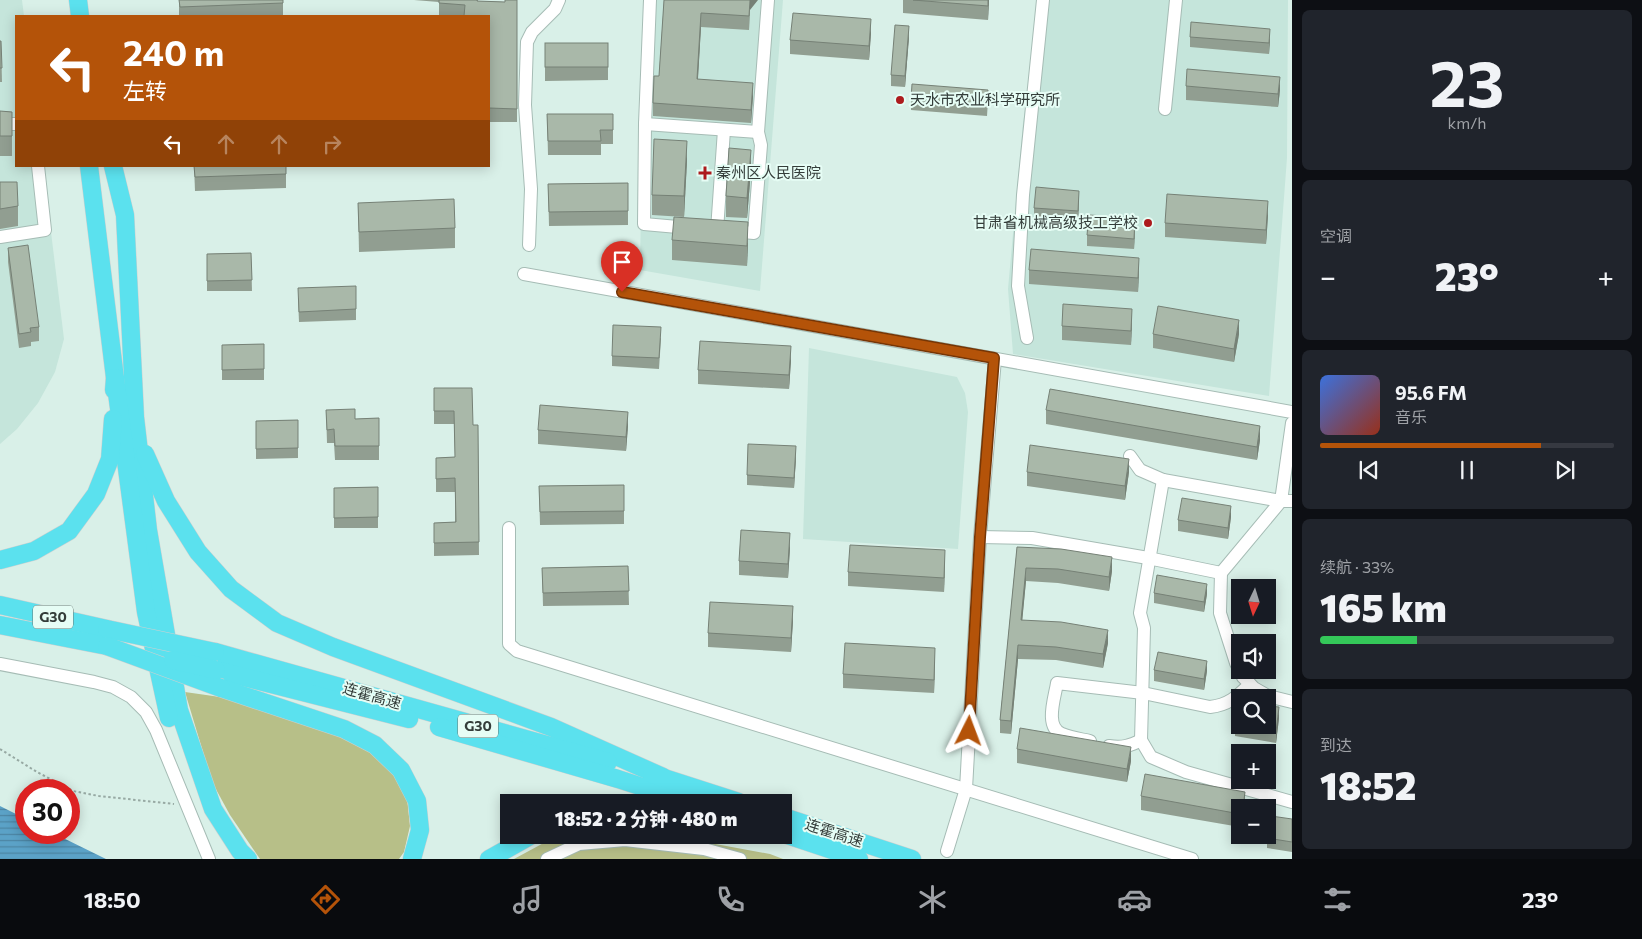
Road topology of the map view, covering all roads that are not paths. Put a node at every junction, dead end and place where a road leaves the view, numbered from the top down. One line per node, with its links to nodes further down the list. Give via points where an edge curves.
1 (67, 0): 8 (highway)
2 (78, 0): 9 (highway)
3 (559, 0): 21 (street, via 527,42 525,105 531,189)
4 (650, 0): 13 (street)
5 (768, 0): 15 (street)
6 (1043, 0): 23 (street, via 1023,195 1018,286)
7 (1176, 0): 10 (street)
8 (69, 15)
9 (80, 15)
10 (1165, 109)
11 (0, 124): 12 (street)
12 (15, 124)
13 (645, 124): 14 (street); 19 (street, via 644,224)
14 (724, 130): 15 (street); 19 (street)
15 (758, 132): 19 (street, via 761,145 754,233)
16 (38, 167): 20 (street, via 45,230)
17 (89, 167): 25 (highway)
18 (113, 167): 27 (highway, via 125,215)
19 (708, 229)
20 (0, 238)
21 (529, 245)
22 (524, 274): 24 (street)
23 (1027, 338)
24 (994, 358): 26 (street); 33 (street)
25 (115, 378): 35 (highway, via 110,459 96,494 69,531 34,551); 56 (highway, via 146,612 169,716 190,782 209,827)
26 (1292, 412)
27 (135, 417): 46 (highway, via 145,455 166,501 198,552 231,590 277,623 333,648 551,727); 57 (highway, via 148,530 179,710 213,810)
28 (1292, 423): 31 (street)
29 (1130, 456): 30 (street, via 1140,470)
30 (1163, 480): 31 (street); 34 (street)
31 (1287, 501): 36 (street)
32 (509, 528): 47 (street, via 509,644 517,651)
33 (980, 537): 34 (street, via 1032,538); 47 (street)
34 (1148, 558): 36 (street); 43 (street, via 1140,613 1144,628)
35 (0, 560)
36 (1221, 573): 42 (street, via 1220,613 1236,663)
37 (0, 605): 40 (highway, 连霍高速 / G30, bridge, via 106,629)
38 (0, 625): 39 (highway, 连霍高速 / G30)
39 (107, 646): 40 (highway, 连霍高速 / G30, bridge); 58 (highway, bridge, via 344,729 375,745 401,770 417,800 420,830)
40 (215, 661): 46 (highway, 连霍高速 / G30); 48 (highway, 连霍高速 / G30)
41 (0, 664): 55 (street, via 94,682 113,687 131,697 146,712 156,730)
42 (1250, 684): 43 (street, via 1230,702 1210,707); 44 (street, via 1268,696)
43 (1143, 693): 45 (street); 45 (street, via 1057,683 1052,716 1057,731 1071,736 1120,748)
44 (1292, 702)
45 (1141, 740): 50 (street, via 1151,757 1186,772)
46 (663, 777): 49 (highway, 连霍高速 / G30)
47 (966, 789): 54 (street); 64 (street)
48 (664, 794)
49 (715, 794)
50 (1292, 802)
51 (792, 820): 63 (highway, 连霍高速)
52 (792, 837): 62 (highway, 连霍高速)
53 (516, 844): 59 (highway)
54 (947, 851)
55 (209, 859)
56 (236, 859)
57 (248, 859)
58 (412, 859)
59 (489, 859)
60 (547, 859): 61 (street, via 579,844 625,840 704,849)
61 (740, 859)
62 (859, 859)
63 (912, 859)
64 (1192, 859)

